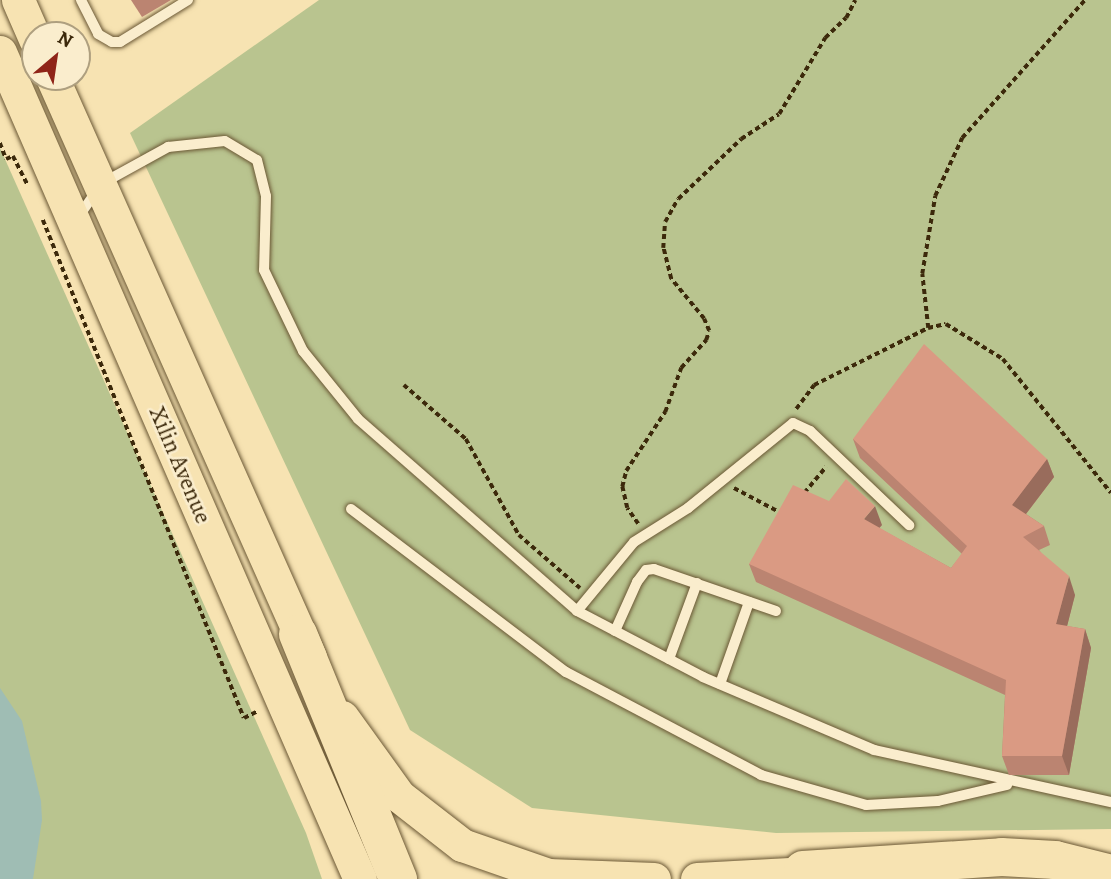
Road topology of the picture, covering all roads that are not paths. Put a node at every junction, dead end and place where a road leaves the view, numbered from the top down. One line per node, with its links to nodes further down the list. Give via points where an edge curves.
1 (18, 0): 4 (main road)
2 (81, 0): 3 (lane, via 98,34 120,42)
3 (188, 0)
4 (27, 21)
5 (0, 52): 8 (main road, Xilin Avenue, via 46,175)
6 (58, 91): 7 (main road, Xilin Avenue)
7 (94, 182): 8 (lane); 13 (lane, via 168,147 200,141 225,141 257,160 266,197 264,270 303,351 358,419); 16 (main road, Xilin Avenue)
8 (74, 224): 23 (main road, Xilin Avenue)
9 (351, 509): 19 (lane, via 566,672 761,775 866,805 938,801)
10 (909, 525): 13 (lane, via 802,425 784,426 688,508 645,534)
11 (697, 583): 12 (lane); 15 (lane, via 646,570); 17 (lane)
12 (749, 602): 14 (lane); 18 (lane)
13 (578, 611): 15 (lane)
14 (776, 611)
15 (615, 631): 17 (lane)
16 (298, 634): 24 (highway); 25 (main road, Xilin Avenue, via 348,727 399,796 462,845 548,875)
17 (669, 659): 18 (lane)
18 (720, 684): 19 (lane, via 874,750)
19 (1013, 783): 20 (lane)
20 (1111, 802)
21 (803, 870): 22 (highway, via 1002,857 1055,860); 26 (main road); 27 (main road)
22 (1111, 874)
23 (360, 879)
24 (398, 879)
25 (654, 879)
26 (697, 879)
27 (956, 879)

